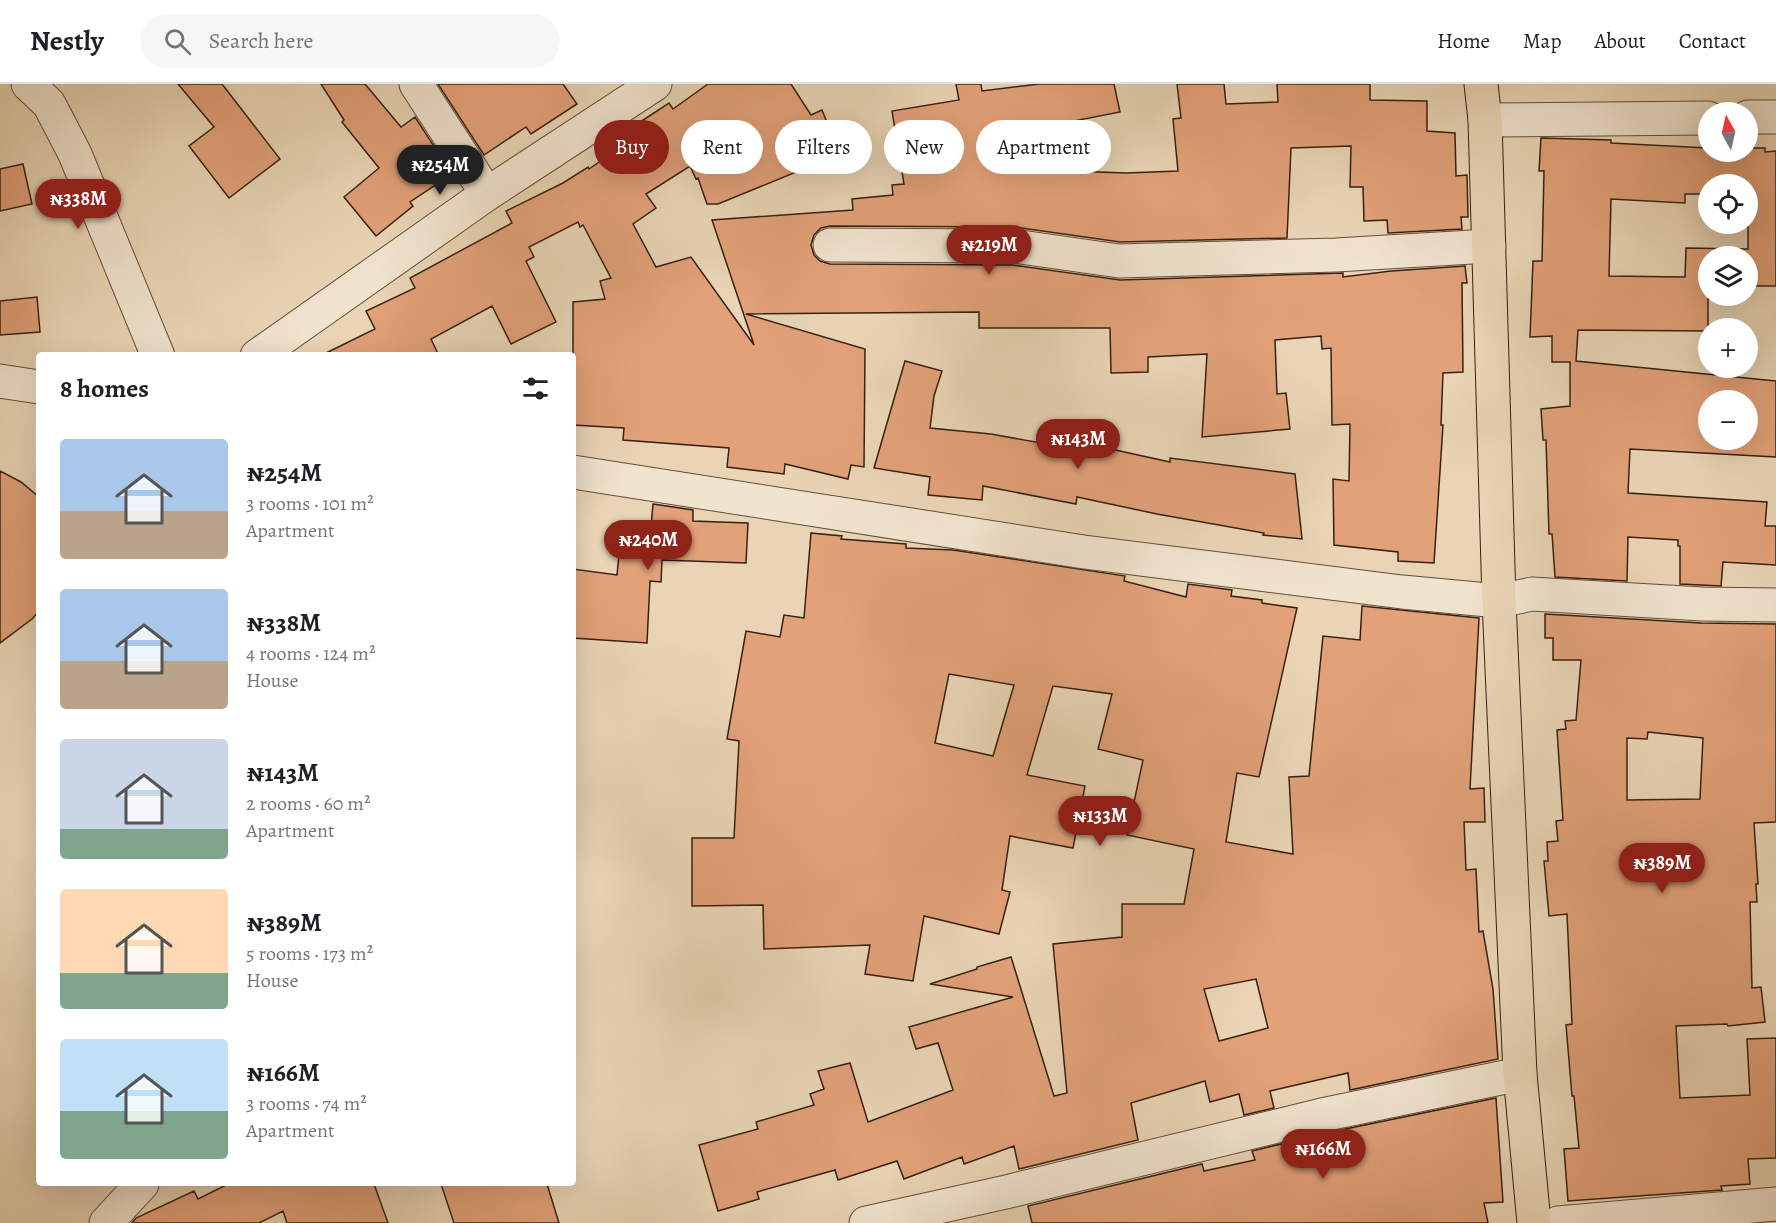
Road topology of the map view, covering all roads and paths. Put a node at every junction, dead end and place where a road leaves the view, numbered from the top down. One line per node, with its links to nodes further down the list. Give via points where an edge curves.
1 (28, 84): 12 (street, via 49,104 75,154)
2 (416, 84): 9 (street)
3 (655, 84): 9 (street)
4 (1481, 84): 8 (main road)
5 (1698, 117): 8 (street)
6 (1758, 117): 7 (street)
7 (1776, 117)
8 (1485, 120): 11 (main road)
9 (487, 194): 13 (street)
10 (830, 245): 11 (street, via 1014,246 1119,261)
11 (1489, 246): 17 (main road)
12 (156, 352)
13 (263, 352)
14 (0, 381): 15 (street)
15 (36, 387)
16 (576, 472): 17 (street, via 1084,552 1402,592)
17 (1499, 600): 18 (street, via 1532,594); 19 (main road)
18 (1776, 605)
19 (1520, 1074): 25 (street, via 1322,1115); 26 (main road)
20 (133, 1186): 23 (street)
21 (140, 1186): 24 (street)
22 (1776, 1204): 27 (street)
23 (101, 1223)
24 (106, 1223)
25 (866, 1223)
26 (1534, 1223)
27 (1558, 1223)

